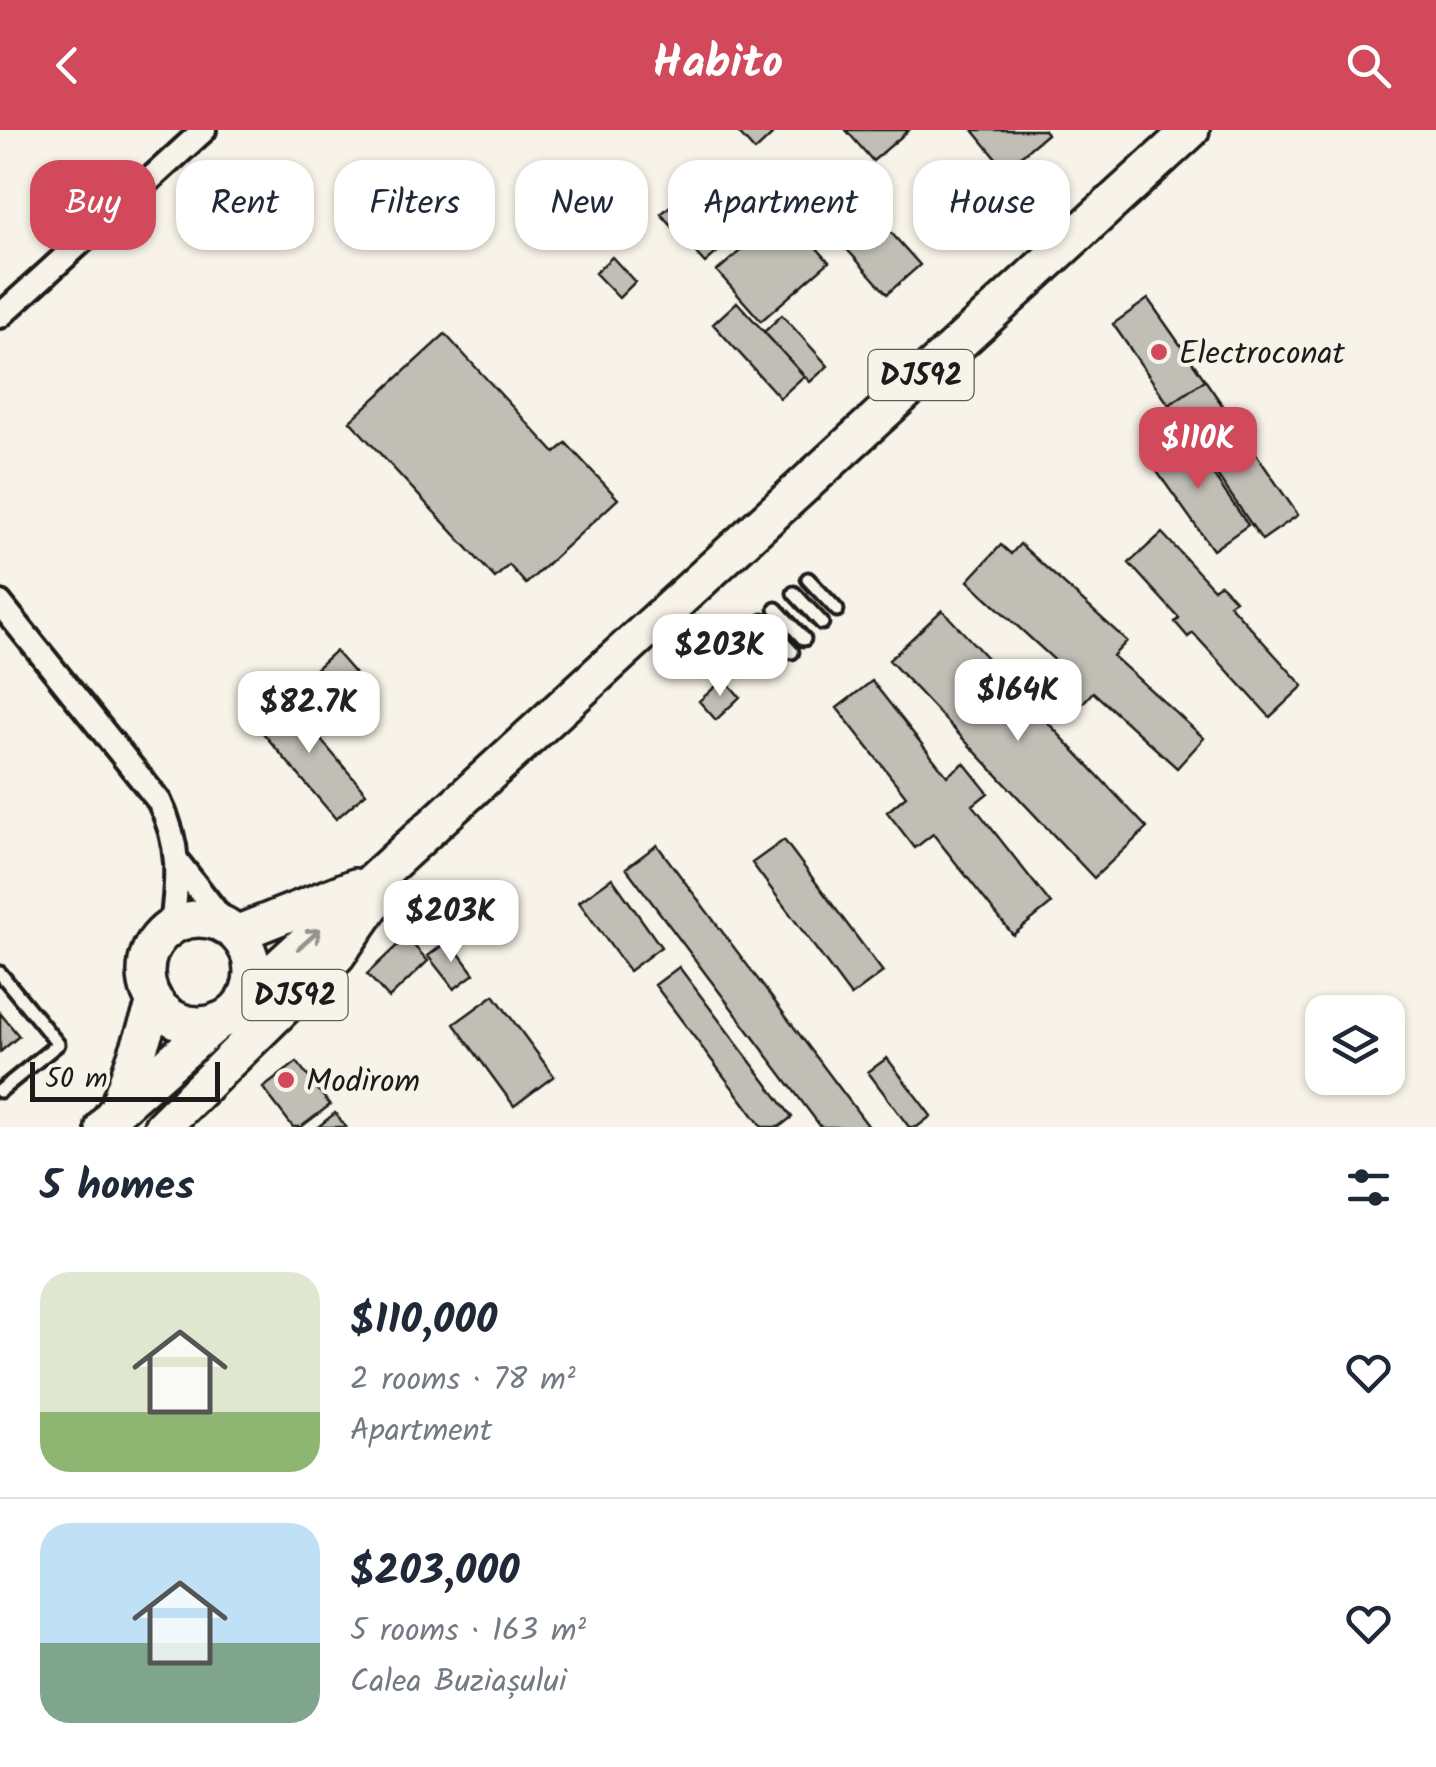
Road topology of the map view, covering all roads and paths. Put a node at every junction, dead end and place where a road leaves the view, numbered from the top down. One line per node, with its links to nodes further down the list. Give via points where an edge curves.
1 (204, 130): 3 (street)
2 (1192, 130): 13 (main road, DJ592)
3 (0, 316)
4 (808, 579): 7 (lane)
5 (794, 592): 10 (lane)
6 (776, 609): 11 (lane)
7 (837, 610)
8 (4, 618): 14 (street, via 159,802)
9 (763, 621): 12 (lane)
10 (822, 623)
11 (804, 639)
12 (792, 652)
13 (410, 848): 15 (main road, DJ592); 23 (main road, DJ592, via 337,954)
14 (180, 865): 16 (street); 17 (street)
15 (375, 880): 17 (main road, DJ592); 20 (main road, DJ592, one-way to 15)
16 (172, 926): 17 (main road, DJ592, via 190,919); 19 (main road, DJ592, via 147,960)
17 (232, 930): 20 (main road, DJ592, via 251,965)
18 (0, 973): 21 (lane, via 58,1044)
19 (156, 1003): 20 (main road, DJ592, via 184,1023); 22 (main road, DJ592)
20 (231, 1010): 22 (main road, DJ592)
21 (0, 1091)
22 (111, 1118)
23 (162, 1127)

